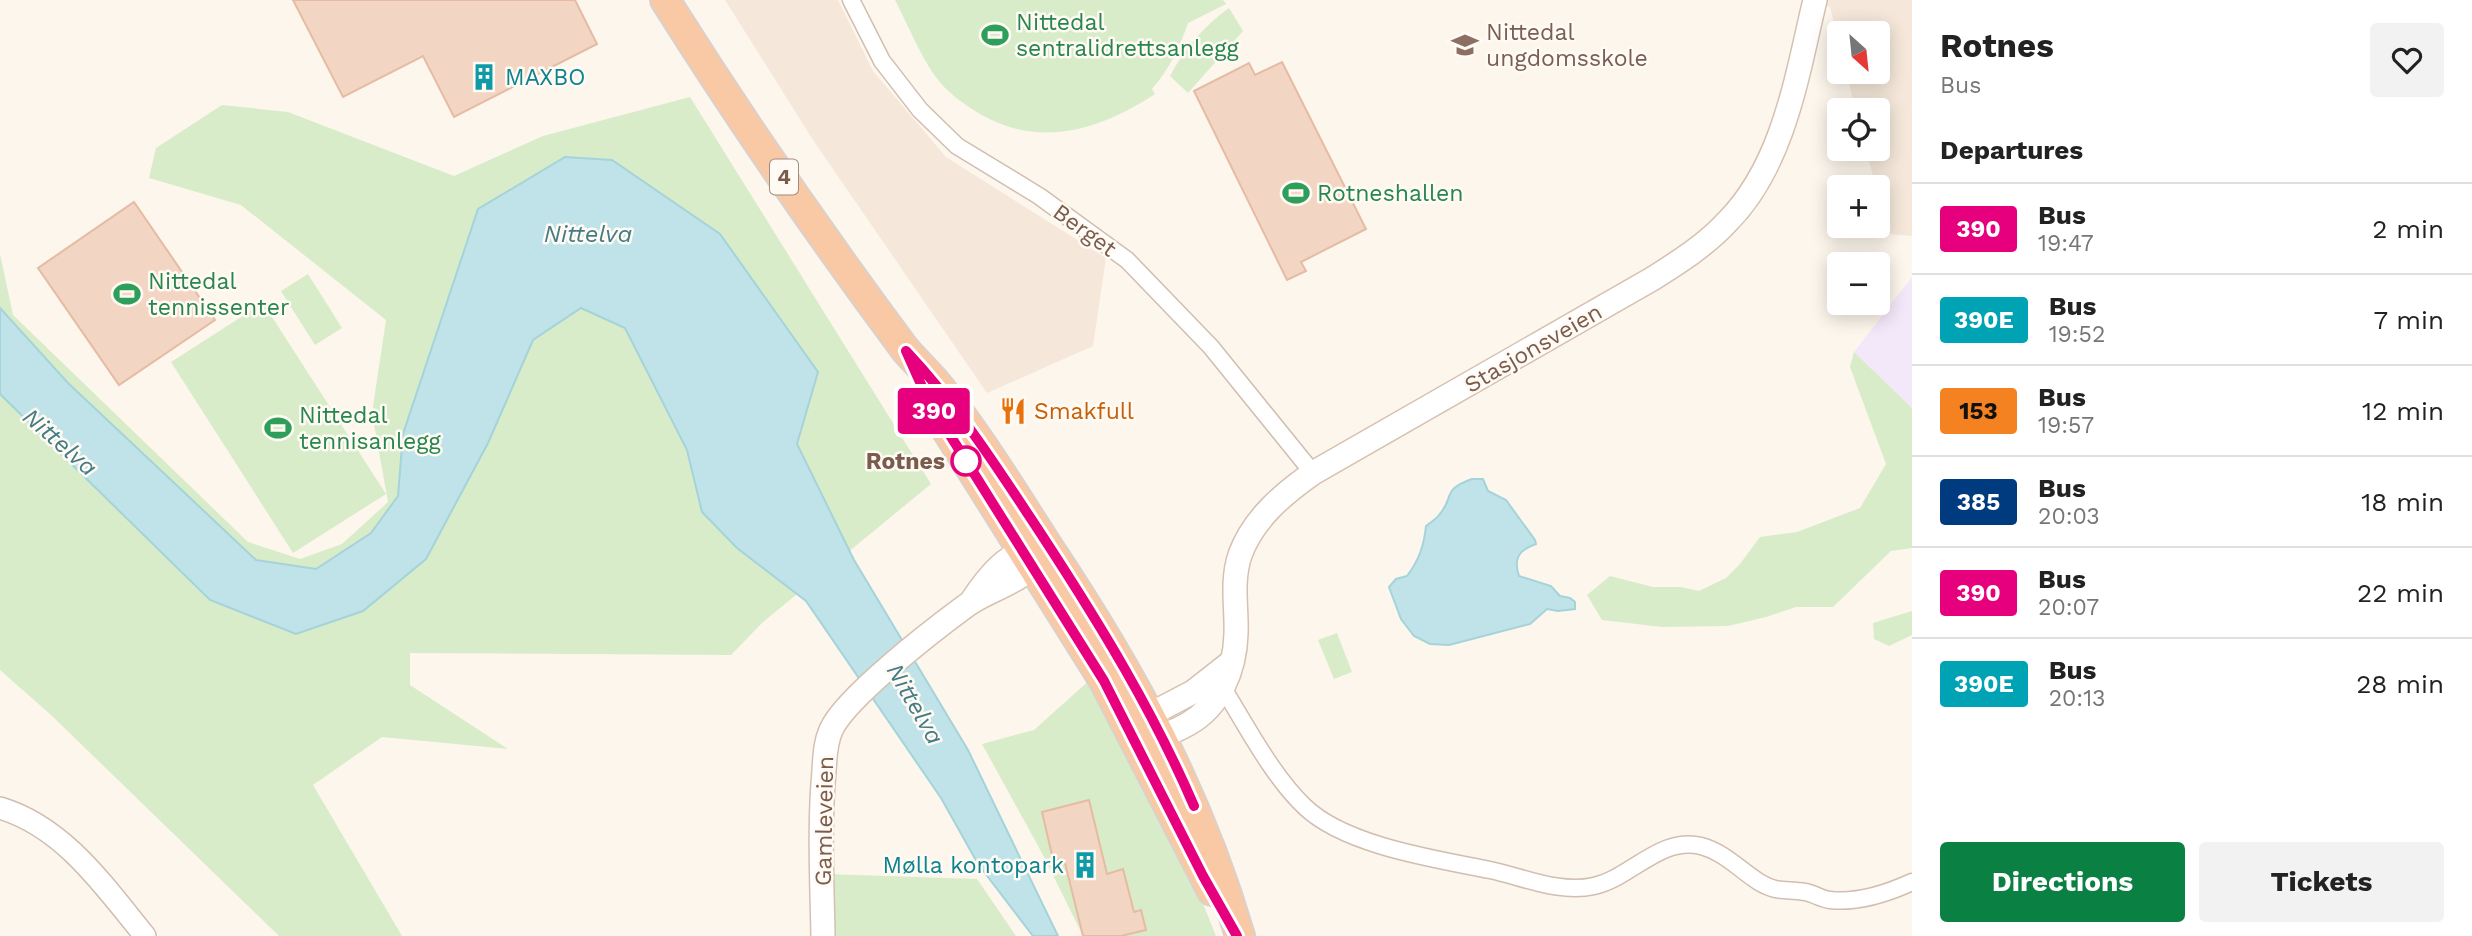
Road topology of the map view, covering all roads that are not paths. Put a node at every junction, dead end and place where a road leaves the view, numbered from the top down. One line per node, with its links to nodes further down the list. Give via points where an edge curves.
1 (665, 0): 5 (highway, 4, via 906,351 928,400)
2 (851, 0): 4 (street, Berget, via 882,61 920,110 957,146 1039,196 1127,260 1211,348)
3 (1815, 0): 4 (main road, Stasjonsveien, via 1792,93 1765,167 1742,205 1714,235 1651,279)
4 (1313, 473): 6 (main road, Stasjonsveien, via 1266,513 1241,551 1234,584 1236,634)
5 (1034, 553): 7 (highway, 4, via 1086,650); 11 (main road, Gamleveien, via 988,575 971,602 837,718 827,743 823,784)
6 (1223, 676): 7 (main road, Stasjonsveien, via 1204,713); 9 (street, via 1275,769 1305,807 1338,829 1394,849 1576,888 1620,876 1656,853 1679,845 1700,846 1726,856 1778,891 1805,892 1827,900 1876,895)
7 (1149, 728): 12 (highway, 4, via 1203,876)
8 (0, 808): 10 (street, via 25,816 56,836)
9 (1912, 882)
10 (145, 936)
11 (823, 936)
12 (1238, 936)

